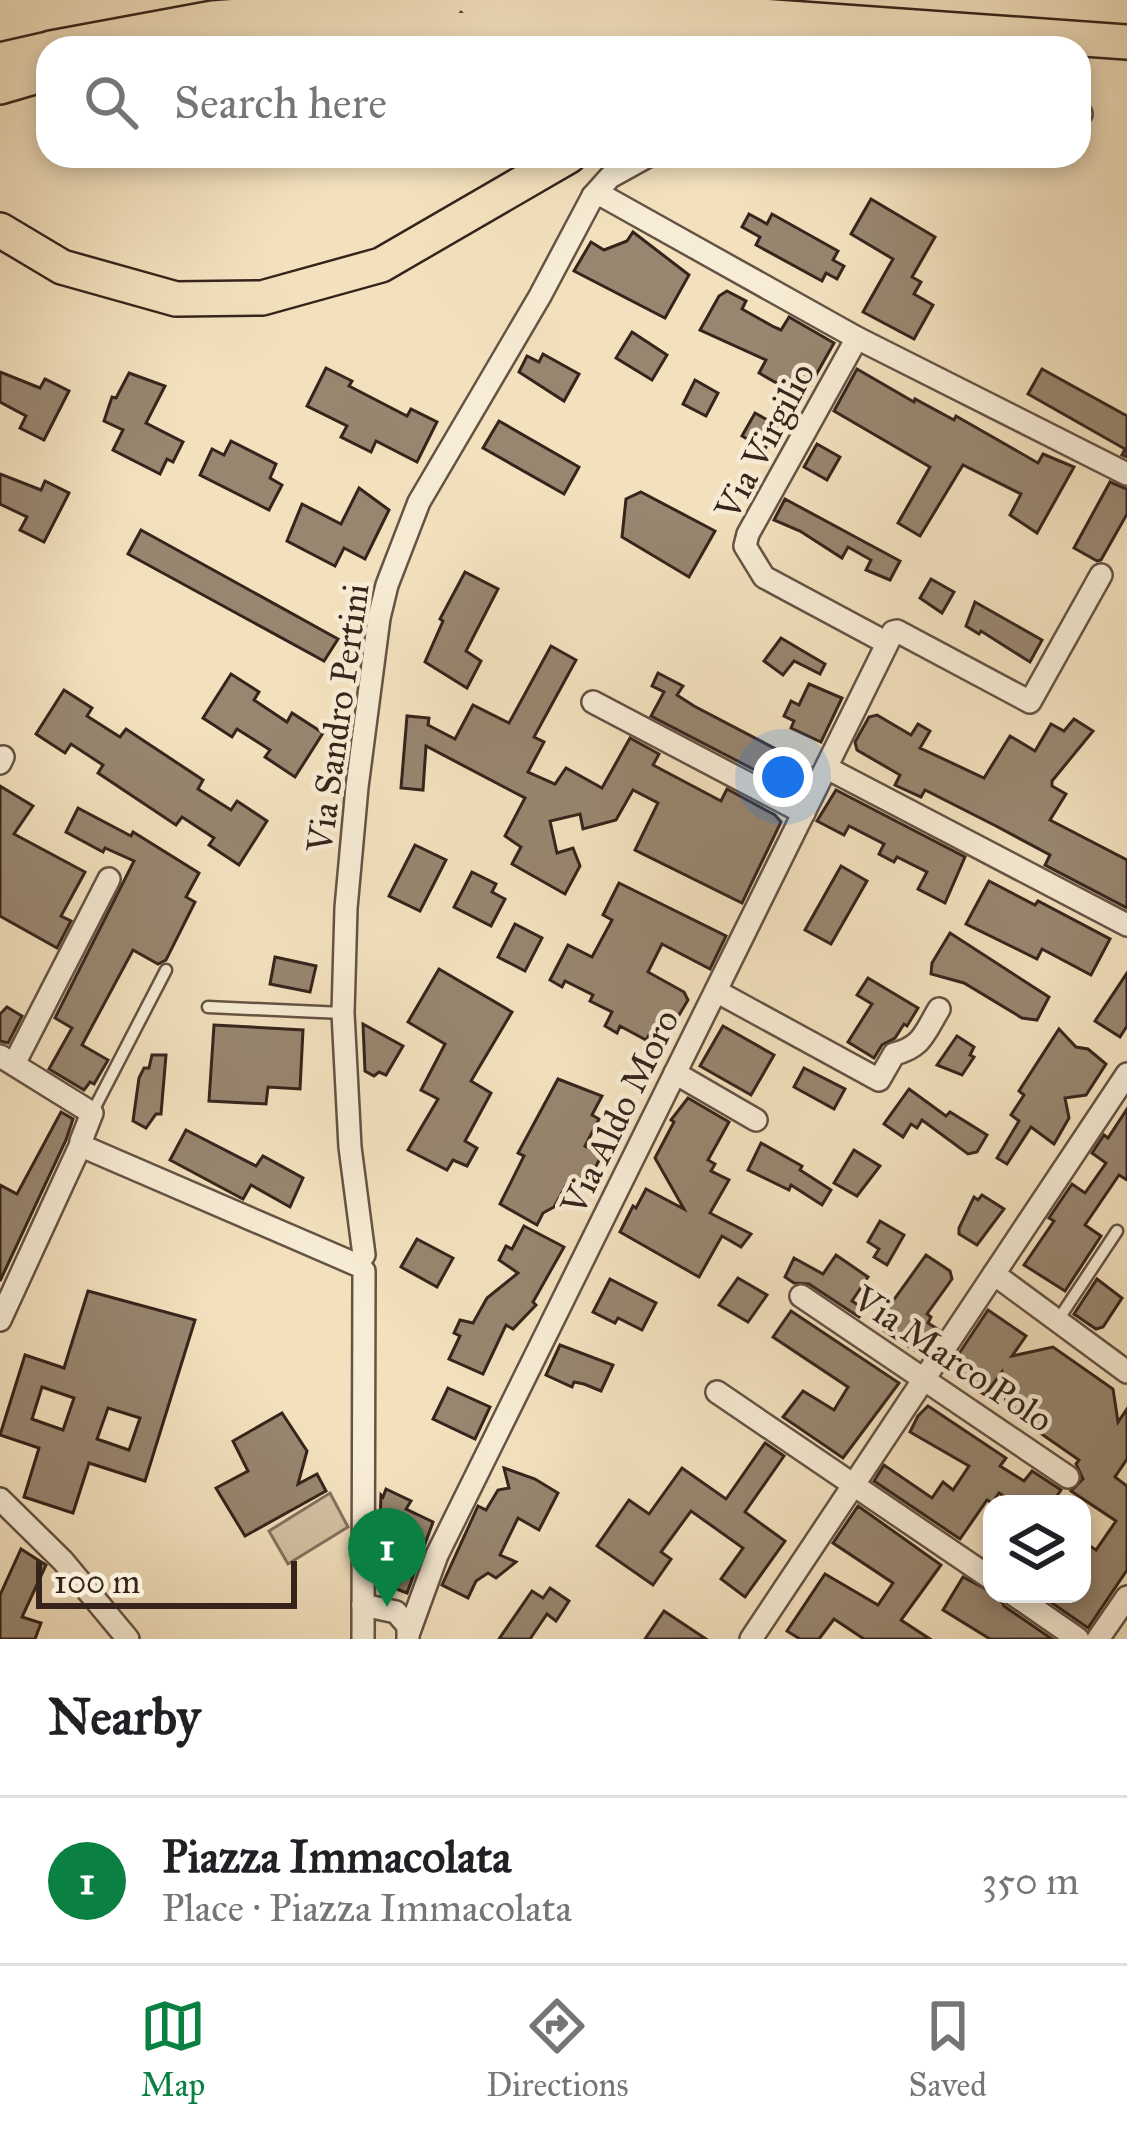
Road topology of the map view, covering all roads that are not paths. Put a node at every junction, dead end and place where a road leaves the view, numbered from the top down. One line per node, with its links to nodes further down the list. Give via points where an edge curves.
1 (269, 0): 4 (highway)
2 (448, 0): 4 (highway)
3 (474, 0): 5 (highway)
4 (330, 9): 6 (highway)
5 (689, 24): 7 (highway); 8 (highway); 9 (highway)
6 (115, 36)
7 (300, 36)
8 (786, 36)
9 (981, 36)
10 (1091, 41): 11 (highway)
11 (1127, 42)
12 (36, 51): 13 (highway)
13 (0, 60)
14 (1091, 61): 15 (highway)
15 (1127, 64)
16 (36, 76): 17 (highway)
17 (0, 87)
18 (548, 168): 21 (highway, via 380,265 262,298 176,299 62,267)
19 (625, 168): 20 (street)
20 (593, 196): 22 (street); 35 (street, Via Sandro Pertini, via 419,502 387,584 357,787)
21 (0, 230)
22 (857, 338): 23 (street); 25 (street, Via Virgilio, via 746,546 764,578)
23 (1127, 474)
24 (1101, 575): 25 (street, via 1030,702 897,631)
25 (887, 643): 27 (street, Via Aldo Moro)
26 (593, 702): 28 (street)
27 (827, 768): 28 (street, Via Aldo Moro); 30 (street)
28 (804, 813): 32 (street, Via Aldo Moro)
29 (109, 879): 36 (street)
30 (1127, 925)
31 (166, 970): 39 (lane)
32 (716, 991): 34 (street, via 879,1080 894,1054 918,1045); 37 (street, Via Aldo Moro)
33 (208, 1007): 35 (lane)
34 (939, 1009)
35 (343, 1013): 43 (street, Via Sandro Pertini)
36 (7, 1060): 39 (street)
37 (675, 1073): 40 (street); 59 (street, Via Aldo Moro)
38 (1127, 1074): 44 (street)
39 (92, 1113): 41 (street)
40 (756, 1120)
41 (81, 1144): 43 (street); 45 (street)
42 (1117, 1231): 48 (lane)
43 (357, 1261): 58 (street, Via Sandro Pertini)
44 (994, 1274): 48 (street); 50 (street)
45 (6, 1290): 47 (street)
46 (801, 1297): 50 (street, Via Marco Polo)
47 (0, 1319)
48 (1058, 1320): 49 (street)
49 (1127, 1372)
50 (924, 1378): 52 (street, Via Marco Polo); 53 (street)
51 (717, 1392): 53 (street)
52 (1068, 1477)
53 (853, 1482): 55 (street); 61 (street)
54 (0, 1499): 60 (street)
55 (983, 1573)
56 (1127, 1597): 63 (street)
57 (1026, 1603): 62 (street)
58 (366, 1618): 59 (street, via 396,1612)
59 (409, 1625)
60 (128, 1639)
61 (751, 1639)
62 (1078, 1639)
63 (1098, 1639)

